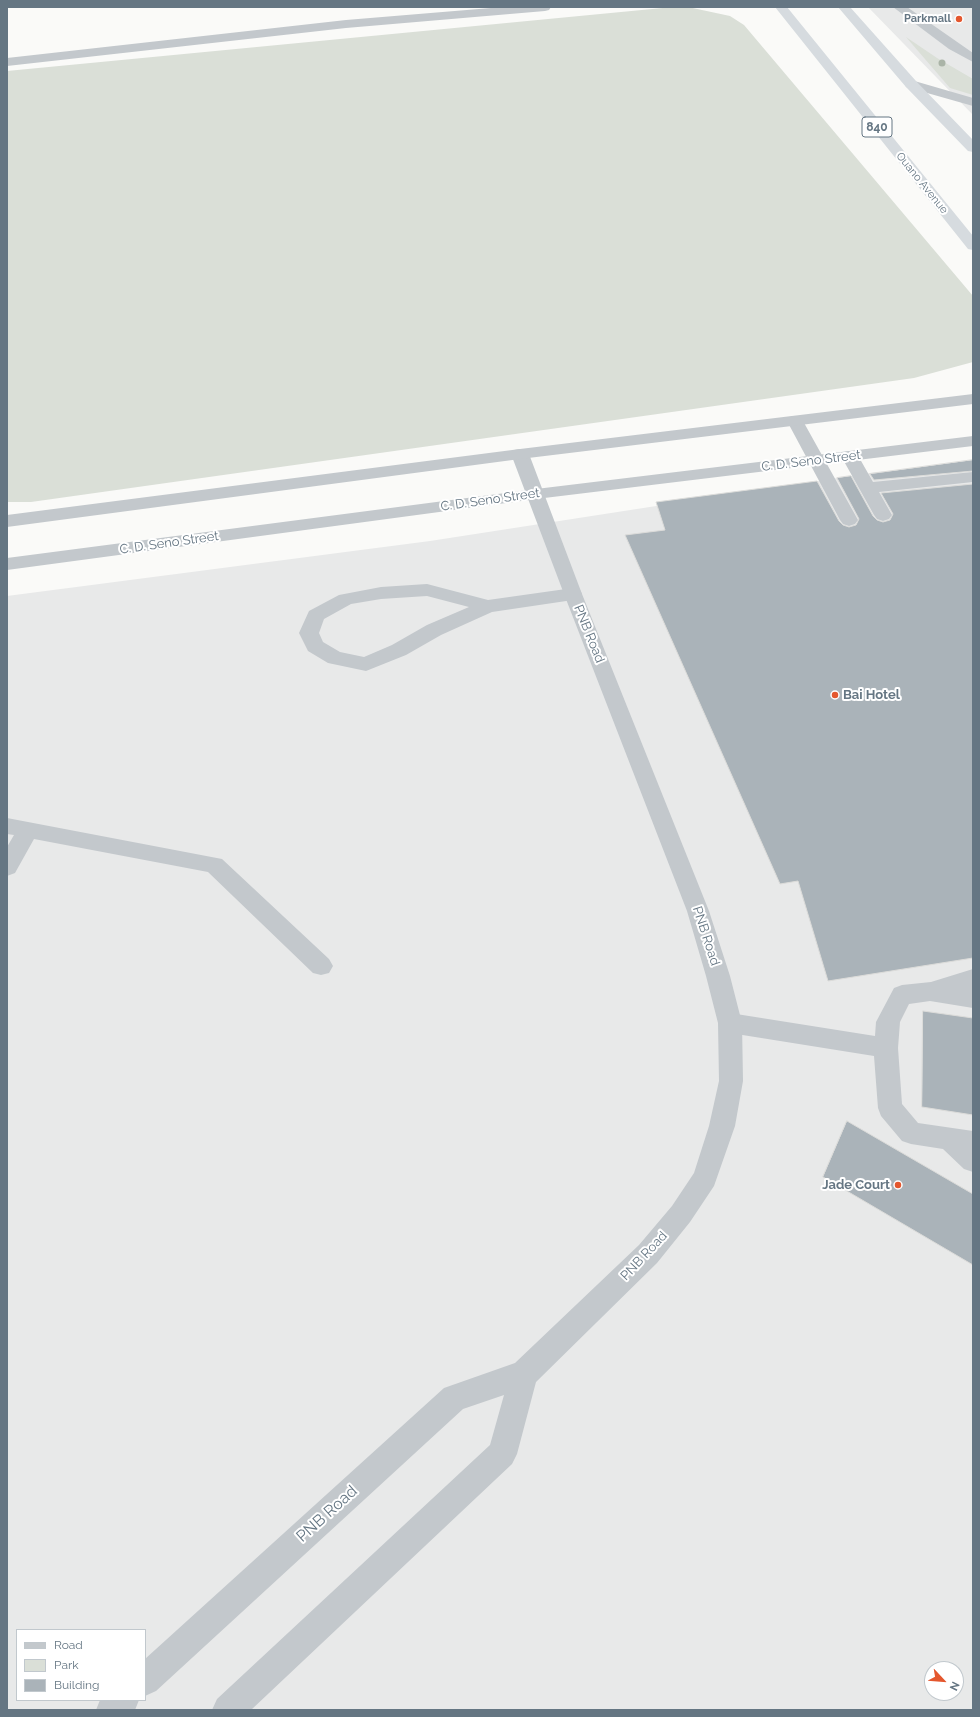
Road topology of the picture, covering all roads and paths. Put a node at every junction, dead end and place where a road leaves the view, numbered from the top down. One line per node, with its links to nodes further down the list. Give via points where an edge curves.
1 (545, 7): 6 (street)
2 (781, 7): 12 (highway, Ouano Avenue / 840)
3 (844, 7): 9 (highway)
4 (899, 7): 7 (street)
5 (338, 13): 6 (street)
6 (346, 24): 8 (street)
7 (973, 58)
8 (7, 62)
9 (911, 84): 10 (street); 11 (highway)
10 (973, 102)
11 (973, 148)
12 (973, 246)
13 (973, 399): 14 (street)
14 (795, 421): 16 (street); 18 (street)
15 (973, 440): 17 (street, C. D. Seno Street)
16 (520, 454): 21 (street, PNB Road); 24 (street)
17 (850, 456): 18 (street, C. D. Seno Street); 20 (street)
18 (817, 460): 21 (street, C. D. Seno Street); 23 (street)
19 (973, 477): 20 (street)
20 (868, 488): 22 (street)
21 (536, 494): 25 (street, C. D. Seno Street); 26 (street, PNB Road)
22 (883, 515)
23 (849, 520)
24 (7, 521)
25 (7, 564)
26 (573, 594): 27 (street); 34 (street, PNB Road, via 698,911)
27 (488, 606): 27 (street, via 366,664 334,658 315,646 309,633 316,615 346,599 381,593 427,590)
28 (17, 828): 29 (street); 30 (street, via 214,865)
29 (7, 867)
30 (321, 966)
31 (973, 979): 32 (street)
32 (930, 992): 33 (street); 35 (street, via 902,995 888,1022)
33 (973, 998)
34 (730, 1023): 35 (street); 38 (street, PNB Road, via 731,1081 722,1126 705,1178 682,1214 648,1254)
35 (886, 1048): 36 (street, via 890,1108 911,1133)
36 (961, 1141): 37 (street)
37 (973, 1161)
38 (524, 1374): 39 (street, PNB Road, via 454,1398); 42 (street, via 502,1454)
39 (146, 1679)
40 (122, 1701): 41 (street)
41 (112, 1710)
42 (228, 1710)

